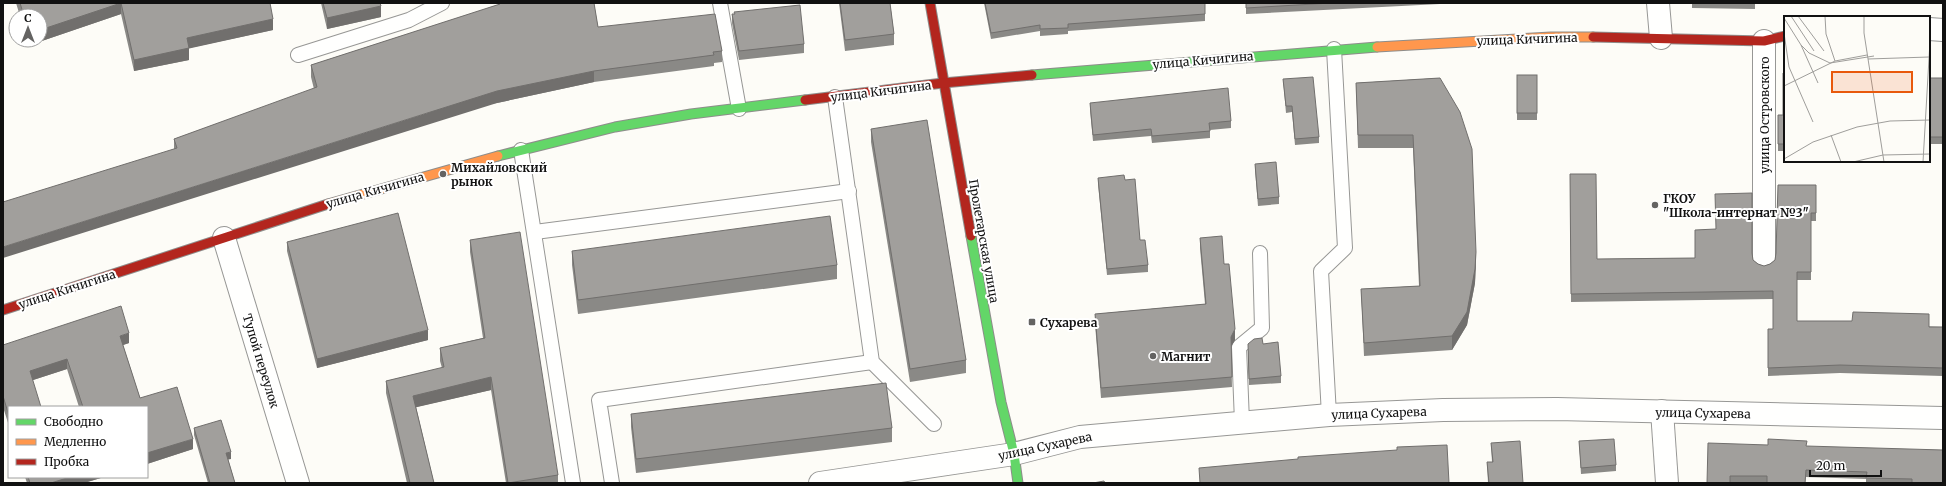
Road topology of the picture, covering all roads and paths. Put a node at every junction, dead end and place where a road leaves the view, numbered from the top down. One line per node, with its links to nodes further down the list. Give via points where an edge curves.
1 (442, 3): 11 (lane, via 409,20)
2 (720, 3): 14 (lane)
3 (930, 3): 12 (street, Пролетарская улица)
4 (1658, 3): 9 (street)
5 (1930, 29): 6 (street)
6 (1943, 30)
7 (1784, 36): 8 (street, улица Кичигина)
8 (1764, 41): 9 (street, улица Кичигина); 20 (street, улица Островского)
9 (1663, 45): 10 (street, улица Кичигина, via 1551,37)
10 (1334, 49): 12 (street, улица Кичигина); 24 (lane, via 1345,248 1322,271)
11 (298, 55)
12 (943, 83): 13 (street, улица Кичигина); 28 (street, Пролетарская улица, via 1001,402)
13 (835, 97): 14 (street, улица Кичигина); 16 (lane)
14 (739, 108): 15 (street, улица Кичигина, via 615,128)
15 (521, 150): 17 (lane); 18 (street, улица Кичигина, via 391,185)
16 (849, 191): 17 (lane); 22 (lane)
17 (535, 232): 30 (lane)
18 (224, 238): 21 (street, улица Кичигина); 29 (street, Тупой переулок)
19 (1260, 253): 26 (lane, via 1262,328 1239,347)
20 (1764, 261)
21 (3, 310)
22 (872, 362): 27 (lane); 31 (lane, via 599,400)
23 (1662, 411): 24 (street, улица Сухарева, via 1443,410); 25 (street, улица Сухарева); 34 (street)
24 (1329, 415): 26 (street, улица Сухарева)
25 (1943, 418)
26 (1242, 422): 28 (street, улица Сухарева, via 1080,437)
27 (934, 424)
28 (1014, 454): 32 (street, улица Сухарева); 33 (street, Пролетарская улица)
29 (298, 483)
30 (573, 483)
31 (612, 483)
32 (820, 483)
33 (1018, 483)
34 (1667, 483)

